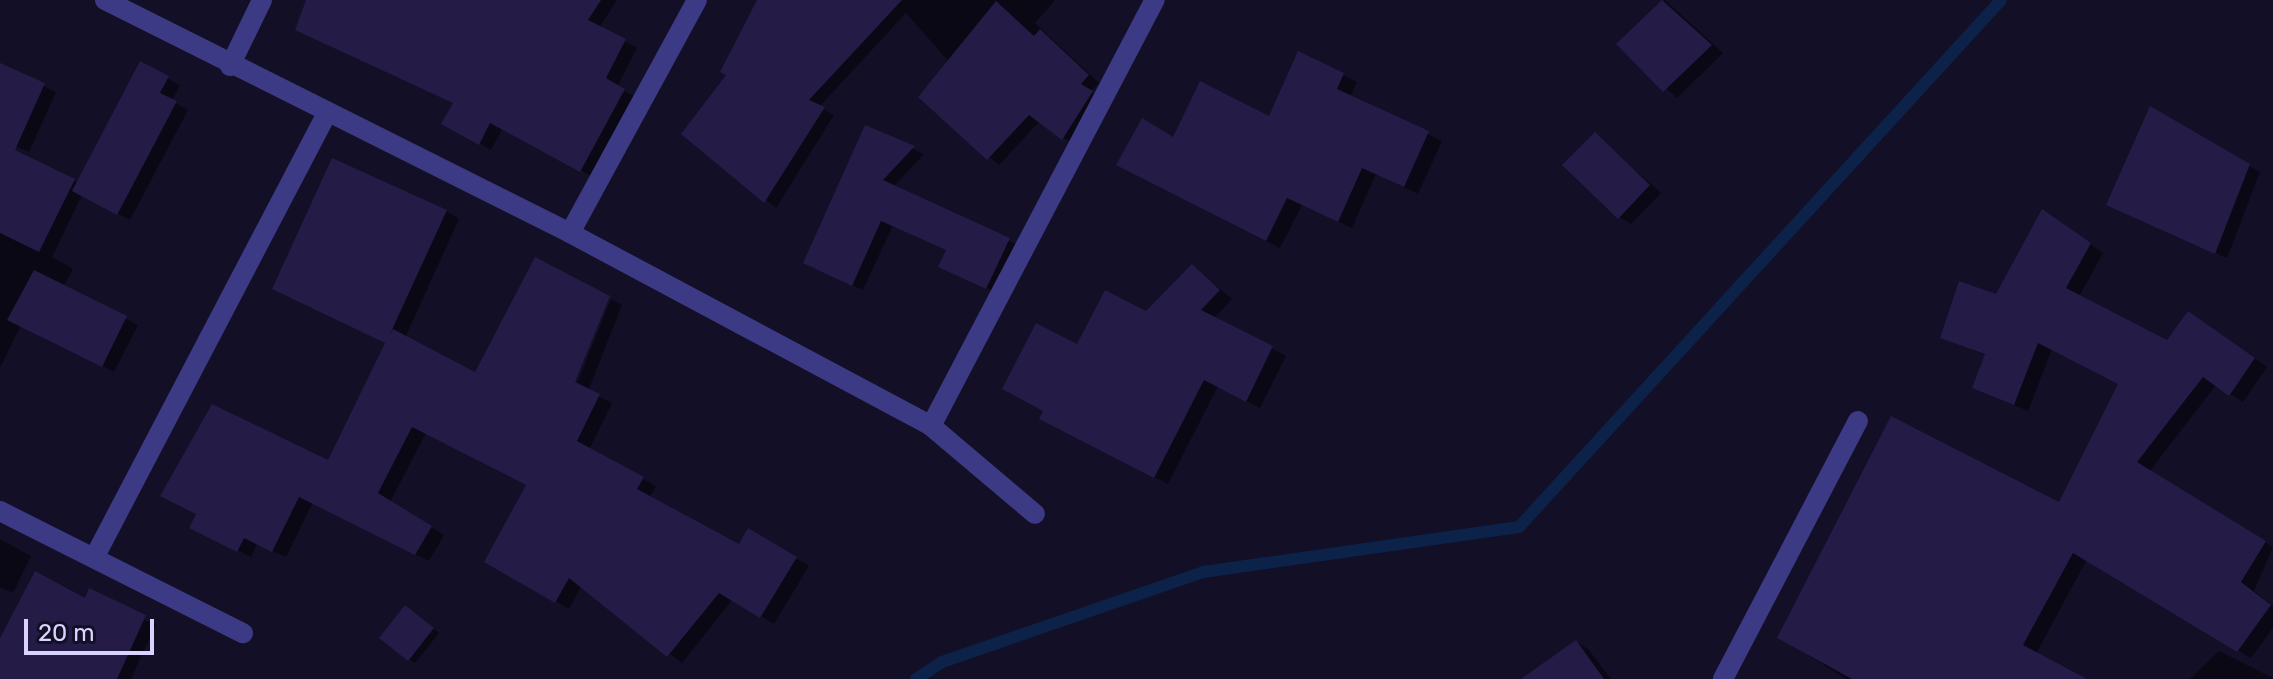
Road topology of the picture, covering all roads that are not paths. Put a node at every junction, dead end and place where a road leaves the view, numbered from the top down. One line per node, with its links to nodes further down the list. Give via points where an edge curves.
1 (105, 0): 5 (street)
2 (262, 0): 5 (street)
3 (697, 0): 7 (street)
4 (1155, 0): 9 (street)
5 (230, 66): 6 (street)
6 (326, 115): 7 (street); 12 (street)
7 (570, 233): 9 (street)
8 (1858, 421): 14 (street)
9 (931, 426): 11 (street)
10 (0, 511): 12 (street)
11 (1035, 514)
12 (94, 558): 13 (street)
13 (243, 633)
14 (1723, 679)

